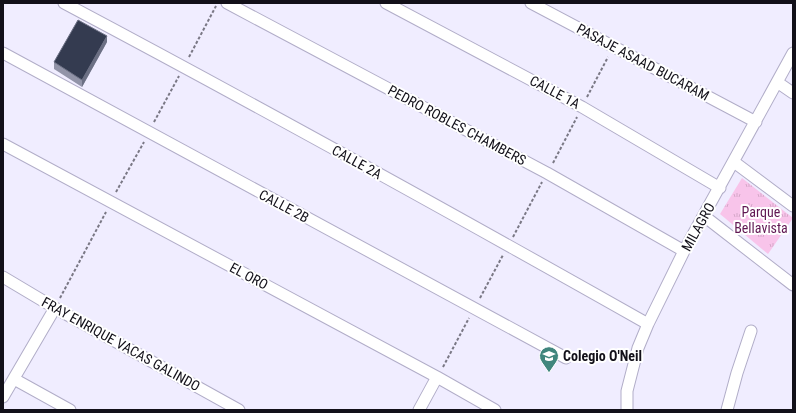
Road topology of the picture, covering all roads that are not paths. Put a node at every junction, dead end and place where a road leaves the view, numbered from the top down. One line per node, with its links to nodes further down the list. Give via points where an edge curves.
1 (64, 3): 19 (street, CALLE 2A, via 184,66)
2 (227, 3): 15 (street, PEDRO ROBLES CHAMBERS, via 547,173)
3 (386, 3): 12 (street, CALLE 1A, via 582,107)
4 (531, 3): 9 (street, PASAJE ASAAD BUCARAM)
5 (793, 53): 7 (street, MILAGRO)
6 (3, 54): 21 (street, CALLE 2B)
7 (777, 82): 8 (street); 9 (street, MILAGRO)
8 (793, 93)
9 (756, 122): 11 (street, MILAGRO)
10 (3, 144): 22 (street, EL ORO)
11 (734, 162): 12 (street, MILAGRO); 13 (street)
12 (720, 188): 14 (street, MILAGRO)
13 (793, 206)
14 (704, 216): 15 (street, MILAGRO); 17 (street)
15 (684, 251): 19 (street, MILAGRO)
16 (3, 277): 18 (street, FRAY ENRIQUE VACAS GALINDO)
17 (793, 285)
18 (55, 308): 23 (street); 26 (street, FRAY ENRIQUE VACAS GALINDO)
19 (648, 324): 29 (street, MILAGRO, via 638,348 627,391)
20 (752, 331): 30 (street)
21 (566, 358)
22 (437, 377): 27 (street); 28 (street, EL ORO)
23 (14, 378): 24 (street); 25 (street)
24 (3, 398)
25 (70, 410)
26 (239, 410)
27 (418, 410)
28 (495, 410)
29 (627, 410)
30 (727, 410)

